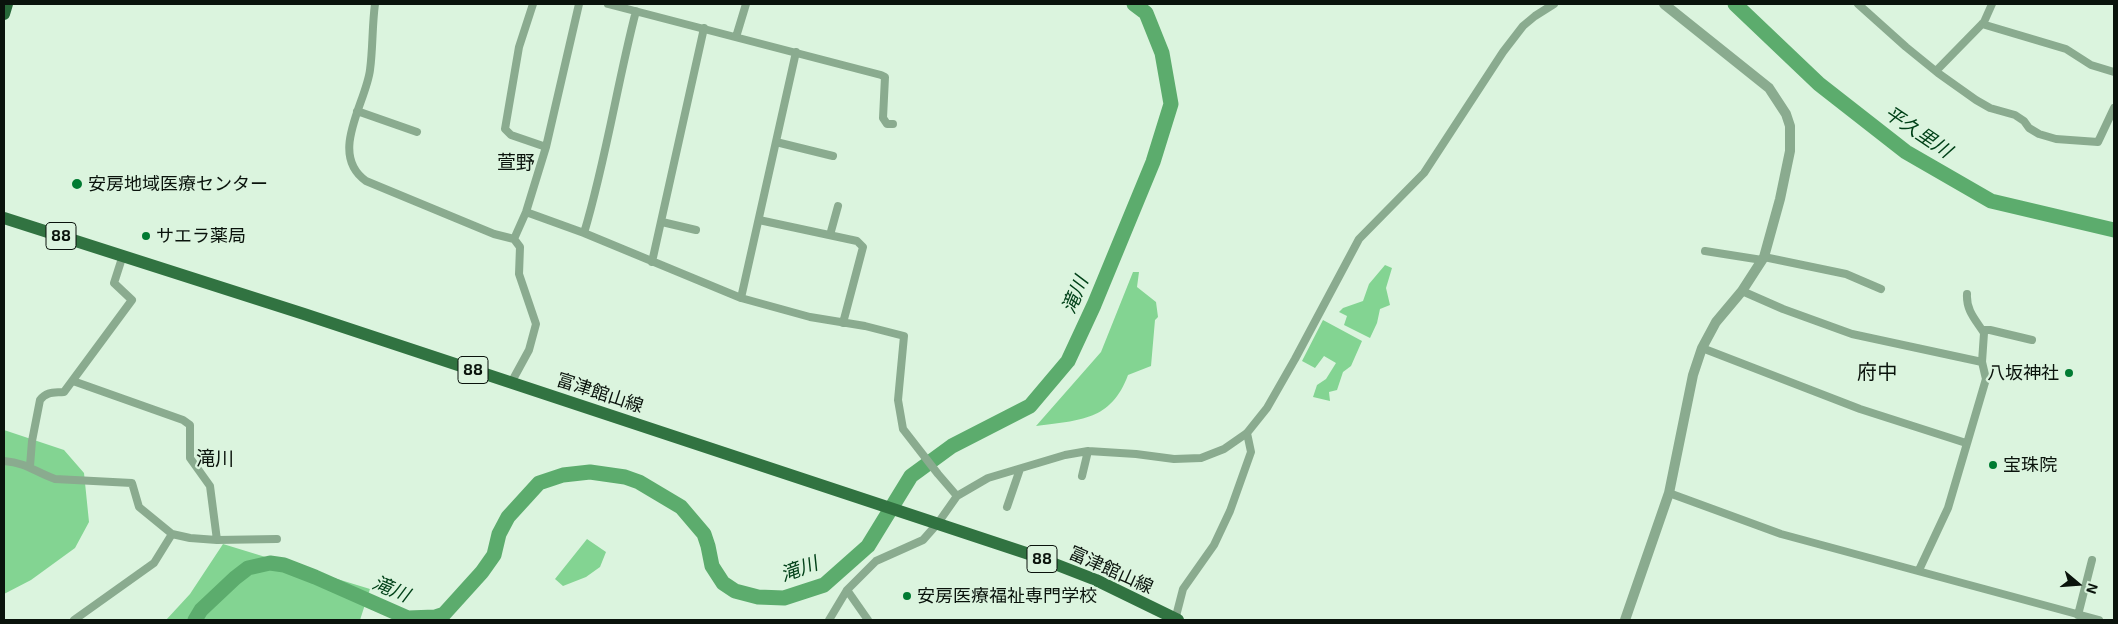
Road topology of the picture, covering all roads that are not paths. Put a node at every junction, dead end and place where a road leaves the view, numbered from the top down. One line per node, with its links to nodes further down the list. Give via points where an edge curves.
1 (7, 4): 12 (highway)
2 (374, 4): 20 (street, via 370,70)
3 (533, 4): 24 (street, via 519,48 504,129 511,135)
4 (579, 4): 24 (street)
5 (608, 4): 11 (street)
6 (746, 4): 15 (street)
7 (1554, 4): 50 (street, via 1523,26 1424,174 1359,239 1291,367 1267,408)
8 (1664, 4): 37 (street, via 1769,88 1786,114 1790,126 1790,151)
9 (1858, 4): 17 (street)
10 (1992, 4): 13 (street)
11 (636, 11): 14 (street); 32 (street, via 598,188)
12 (4, 14)
13 (1982, 24): 17 (street); 18 (street, via 2066,49 2092,65)
14 (704, 28): 15 (street); 30 (street)
15 (736, 37): 16 (street)
16 (796, 52): 21 (street, via 885,77 883,118 887,124); 23 (street)
17 (1936, 71): 19 (street, via 1990,108 2015,115 2029,128 2056,139 2098,142)
18 (2114, 72)
19 (2114, 108)
20 (357, 111): 22 (street); 34 (street, via 349,142 358,176 494,234)
21 (893, 124)
22 (417, 132)
23 (776, 142): 25 (street); 29 (street)
24 (546, 147): 27 (street)
25 (832, 156)
26 (838, 206): 33 (street)
27 (526, 212): 32 (street); 34 (street)
28 (4, 218): 36 (main road, 富津館山線 / 88)
29 (759, 220): 33 (street); 42 (street)
30 (662, 222): 31 (street); 38 (street)
31 (696, 230)
32 (584, 233): 38 (street)
33 (830, 235): 43 (street, via 857,241 863,247)
34 (514, 239): 49 (street, via 520,247 519,274 536,324 530,350)
35 (1705, 251): 37 (street)
36 (122, 256): 48 (street, via 114,283 132,300); 49 (main road, 富津館山線 / 88)
37 (1763, 259): 39 (street, via 1846,274); 40 (street)
38 (652, 262): 42 (street)
39 (1881, 289)
40 (1742, 291): 46 (street, via 1716,322); 47 (street, via 1852,334)
41 (1966, 294): 44 (street, via 1969,310)
42 (741, 298): 43 (street)
43 (843, 323): 58 (street, via 904,336 898,400 903,428)
44 (1983, 330): 45 (street); 47 (street)
45 (2032, 340)
46 (1702, 348): 51 (street, via 1860,408); 57 (street, via 1688,393)
47 (1982, 362): 51 (street, via 1986,379)
48 (73, 381): 54 (street, via 64,392 50,392 40,400); 63 (street, via 190,425 190,458 210,486)
49 (511, 383): 60 (main road, 富津館山線 / 88)
50 (1247, 433): 52 (street, via 1224,449 1201,458 1174,459); 71 (street, via 1251,452 1230,511 1214,545 1183,589)
51 (1966, 443): 65 (street, via 1948,508)
52 (1088, 451): 55 (street); 56 (street)
53 (4, 462): 54 (street)
54 (30, 466): 61 (street, via 55,479 132,484 139,507)
55 (1020, 469): 58 (street, via 988,478); 59 (street)
56 (1082, 476)
57 (1668, 493): 65 (street, via 1780,534); 72 (street)
58 (957, 496): 60 (street)
59 (1007, 507)
60 (938, 523): 66 (street, via 915,546 876,562); 71 (main road, 富津館山線 / 88, via 1088,577)
61 (172, 534): 63 (street); 68 (street, via 154,563)
62 (277, 538): 63 (street)
63 (217, 540)
64 (2092, 560): 67 (street)
65 (1919, 570): 67 (street)
66 (847, 590): 69 (street); 70 (street)
67 (2078, 615): 73 (street)
68 (74, 620)
69 (829, 620)
70 (868, 620)
71 (1176, 620)
72 (1625, 620)
73 (2099, 620)

